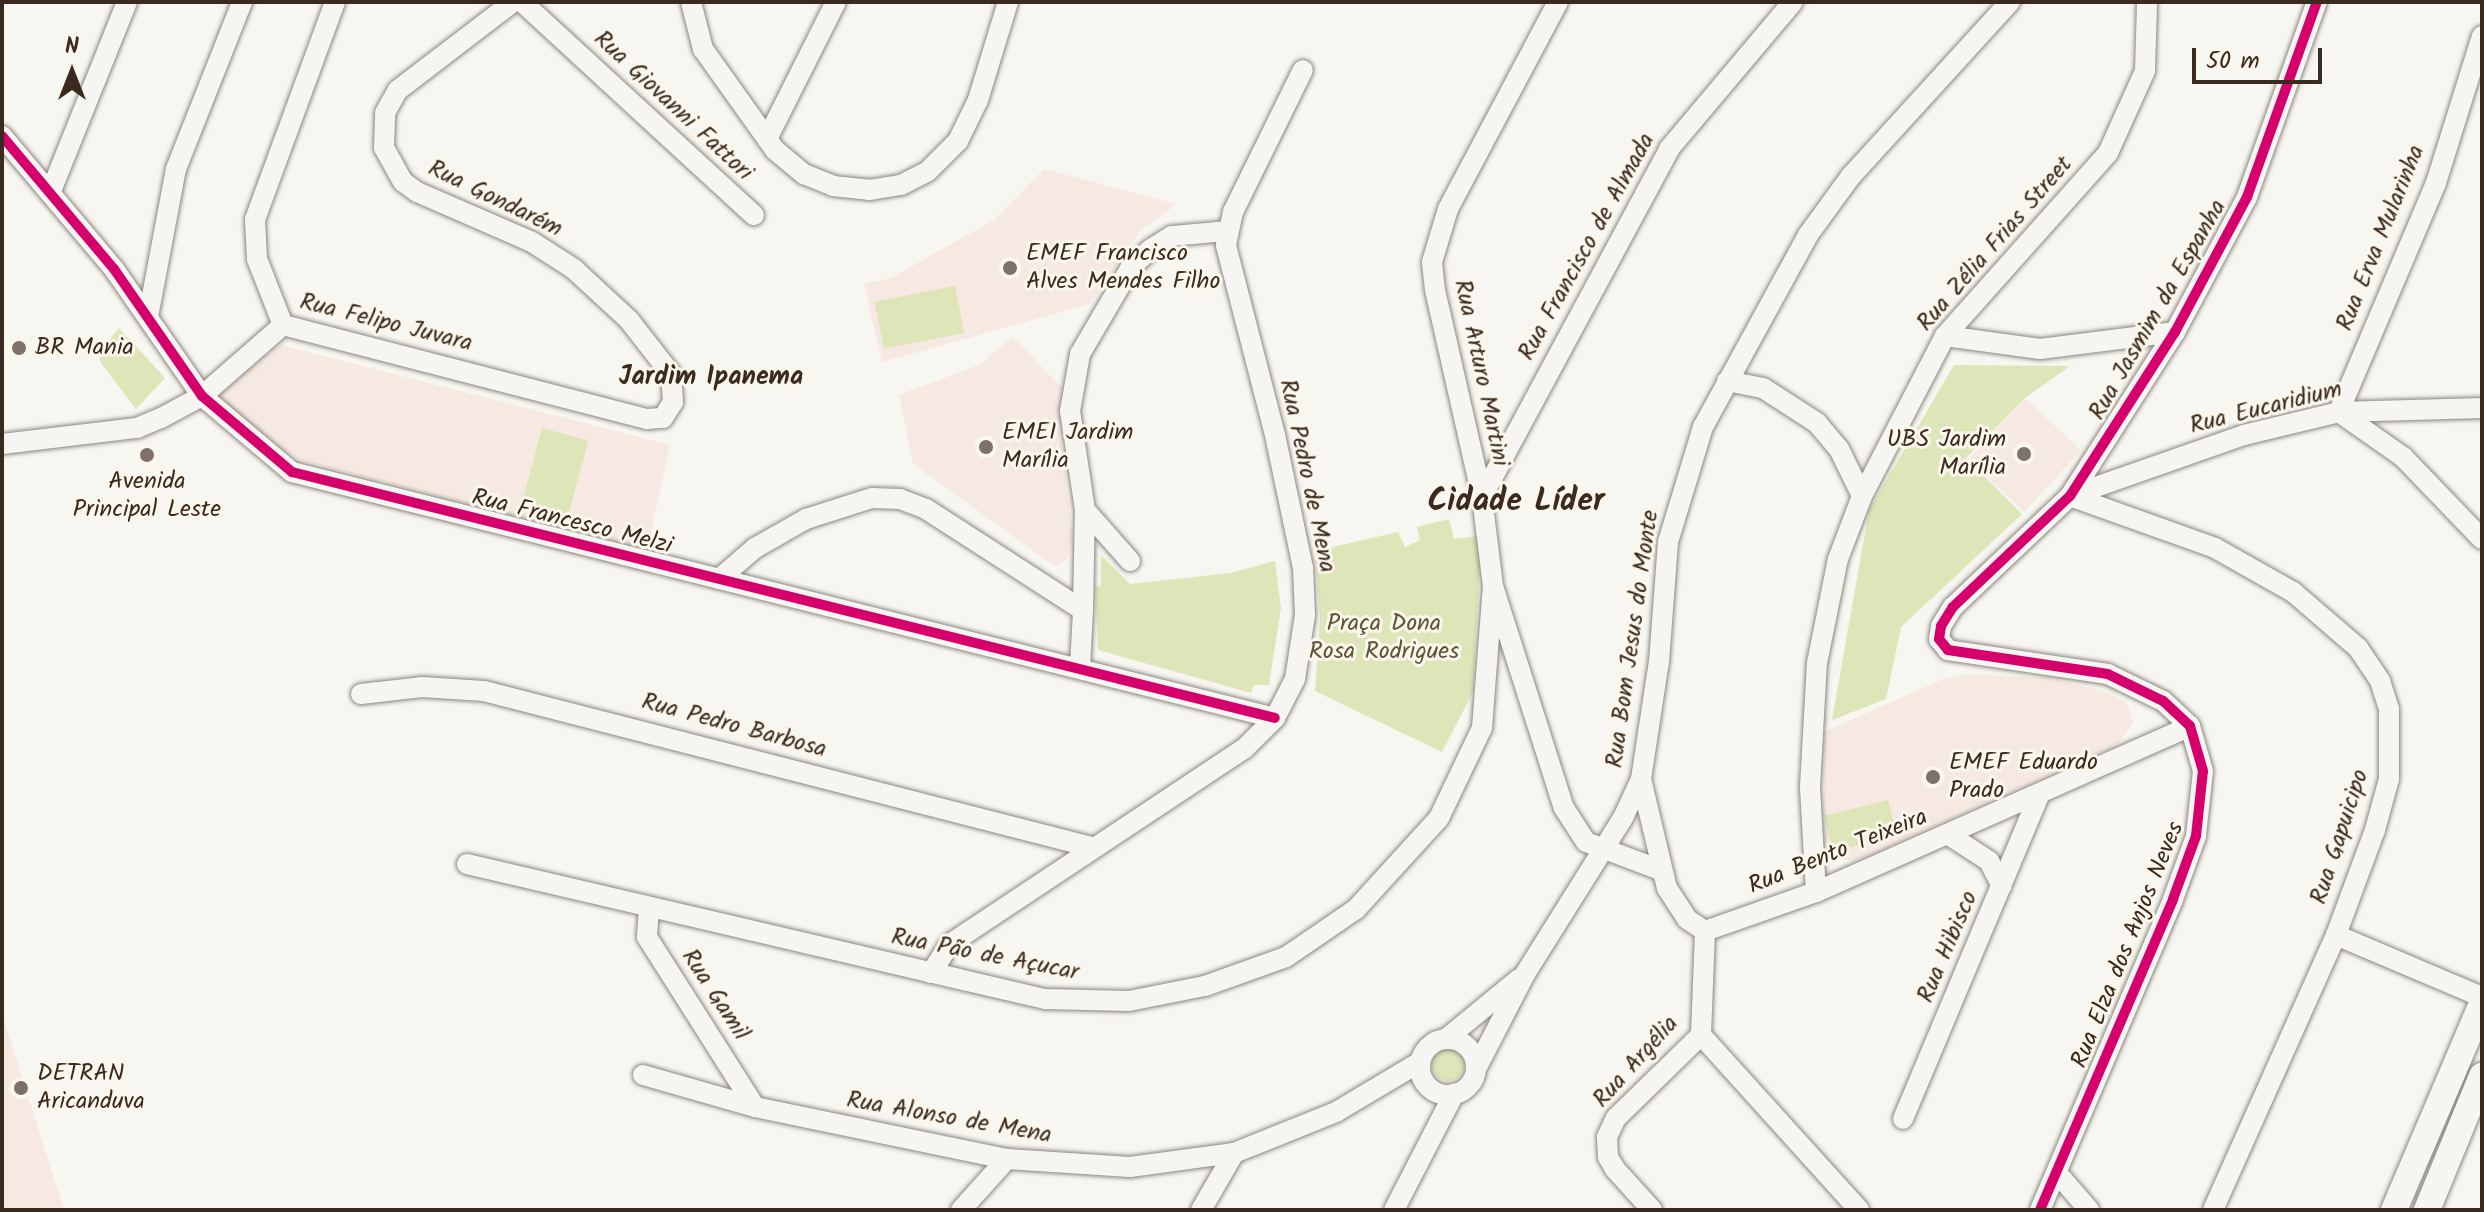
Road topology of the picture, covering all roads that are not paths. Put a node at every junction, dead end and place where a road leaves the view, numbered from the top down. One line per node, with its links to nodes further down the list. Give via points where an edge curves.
1 (127, 2): 18 (street)
2 (242, 2): 21 (street, via 176,169)
3 (335, 2): 22 (street, Rua Felipo Juvara, via 255,220 257,259)
4 (513, 2): 29 (street, Rua Gondarém, via 398,90 385,113 384,148 403,182 417,192 532,242 574,269 629,320 671,374)
5 (522, 2): 19 (street, Rua Giovanni Fattori)
6 (691, 2): 17 (street, via 703,49)
7 (836, 2): 17 (street)
8 (1008, 2): 17 (street, via 978,100 958,141 927,172 901,185 869,190 833,186 804,174)
9 (1558, 2): 33 (street, Rua Arturo Martini, via 1448,209 1432,262)
10 (1793, 2): 33 (street, Rua Francisco de Almada, via 1669,149)
11 (2010, 2): 25 (street, Rua Bom Jesus do Monte, via 1851,176 1781,277)
12 (2147, 2): 24 (street, Rua Zélia Frias Street, via 2145,71 2108,153)
13 (2317, 2): 23 (street, Rua Jasmim da Espanha, via 2247,197)
14 (2482, 36): 28 (street, Rua Erva Mularinha, via 2436,183)
15 (1303, 70): 20 (street)
16 (2, 136): 18 (street, Rua Francesco Melzi)
17 (767, 139)
18 (51, 191): 21 (street, Rua Francesco Melzi)
19 (754, 215)
20 (1227, 231): 34 (street, via 1172,236 1151,249 1131,267 1085,343 1070,411); 42 (street, Rua Pedro de Mena, via 1230,269 1275,435 1303,568 1302,649 1295,679)
21 (148, 317): 26 (street, Rua Francesco Melzi)
22 (283, 325): 26 (street); 29 (street, Rua Felipo Juvara, via 647,419)
23 (2175, 332): 24 (street, via 2040,349); 32 (street, Rua Jasmim da Espanha)
24 (1945, 336): 31 (street, Rua Zélia Frias Street)
25 (1727, 381): 31 (street, via 1763,388 1817,423 1839,449); 44 (street, Rua Bom Jesus do Monte, via 1681,486 1668,542 1659,662)
26 (202, 396): 30 (street, via 137,428); 37 (street, Rua Francesco Melzi, via 292,472)
27 (2482, 408): 28 (street, Rua Eucaridium)
28 (2339, 412): 32 (street, Rua Eucaridium, via 2244,435); 35 (street, via 2403,457)
29 (668, 416)
30 (2, 444)
31 (1862, 496): 52 (street, Rua Zélia Frias Street, via 1834,574 1817,663 1810,787)
32 (2070, 496): 43 (street, via 1953,607 1941,626 1942,646 2108,674 2163,701); 55 (street, Rua Gapuicipo, via 2215,548 2293,592 2358,648 2380,681 2389,709 2389,779)
33 (1482, 497): 38 (street, Rua Arturo Martini)
34 (1085, 510): 36 (street); 39 (street)
35 (2482, 539)
36 (1130, 561)
37 (719, 579): 39 (street, via 755,548 806,519 872,498 900,499 926,509); 40 (street, Rua Francesco Melzi)
38 (1493, 586): 48 (street, Rua Arturo Martini, via 1564,808 1576,833); 56 (street, Rua Pão de Açucar, via 1482,728 1458,783 1439,818 1385,879 1356,909 1311,941 1242,976 1129,1001 1045,999)
39 (1083, 610): 40 (street)
40 (1080, 667): 42 (street, Rua Francesco Melzi)
41 (361, 694): 47 (street, Rua Pedro Barbosa, via 435,687 484,691)
42 (1275, 718): 47 (street, Rua Pedro de Mena, via 1211,775)
43 (2190, 726): 45 (street, Rua Bento Teixeira); 71 (street, Rua Elza dos Anjos Neves, via 2203,771 2196,836)
44 (1641, 779): 48 (street, Rua Bom Jesus do Monte); 50 (street)
45 (2039, 796): 46 (street, Rua Bento Teixeira); 51 (street, Rua Hibisco)
46 (1949, 835): 51 (street, via 1989,861); 52 (street, Rua Bento Teixeira)
47 (1091, 847): 56 (street, Rua Pedro de Mena, via 950,944)
48 (1603, 850): 50 (street, via 1627,854); 57 (street, Rua Bom Jesus do Monte)
49 (467, 864): 53 (street, Rua Pão de Açucar)
50 (1660, 870): 54 (street, via 1677,907)
51 (2002, 886): 68 (street, Rua Hibisco)
52 (1816, 892): 54 (street, Rua Bento Teixeira)
53 (649, 907): 56 (street, Rua Pão de Açucar); 67 (street, Rua Gamil, via 647,937)
54 (1705, 931): 60 (street, Rua Argélia)
55 (2336, 935): 58 (street); 79 (street, Rua Gapuicipo)
56 (931, 973)
57 (1525, 974): 61 (street, Rua Bom Jesus do Monte); 63 (street, Rua Bom Jesus do Monte)
58 (2482, 997)
59 (2482, 1004): 80 (main road)
60 (1701, 1035): 75 (street, Rua Argélia, via 1622,1112 1607,1137 1615,1169); 76 (street)
61 (1446, 1039): 62 (street, via 1429,1047); 63 (street, via 1464,1044)
62 (1420, 1062): 66 (street, via 1426,1084 1438,1093); 69 (street, Rua Alonso de Mena, via 1336,1112)
63 (1476, 1069): 66 (street, via 1468,1086)
64 (643, 1075): 67 (street, Rua Alonso de Mena)
65 (2482, 1076): 81 (main road)
66 (1454, 1094): 74 (street)
67 (755, 1107): 70 (street, Rua Alonso de Mena)
68 (1903, 1119)
69 (1234, 1153): 70 (street, Rua Alonso de Mena, via 1130,1167); 73 (street)
70 (1007, 1159): 72 (street)
71 (2057, 1173): 77 (street, Rua Elza dos Anjos Neves); 78 (street)
72 (961, 1210)
73 (1201, 1210)
74 (1394, 1210)
75 (1652, 1210)
76 (1859, 1210)
77 (2040, 1210)
78 (2089, 1210)
79 (2213, 1210)
80 (2394, 1210)
81 (2427, 1210)

